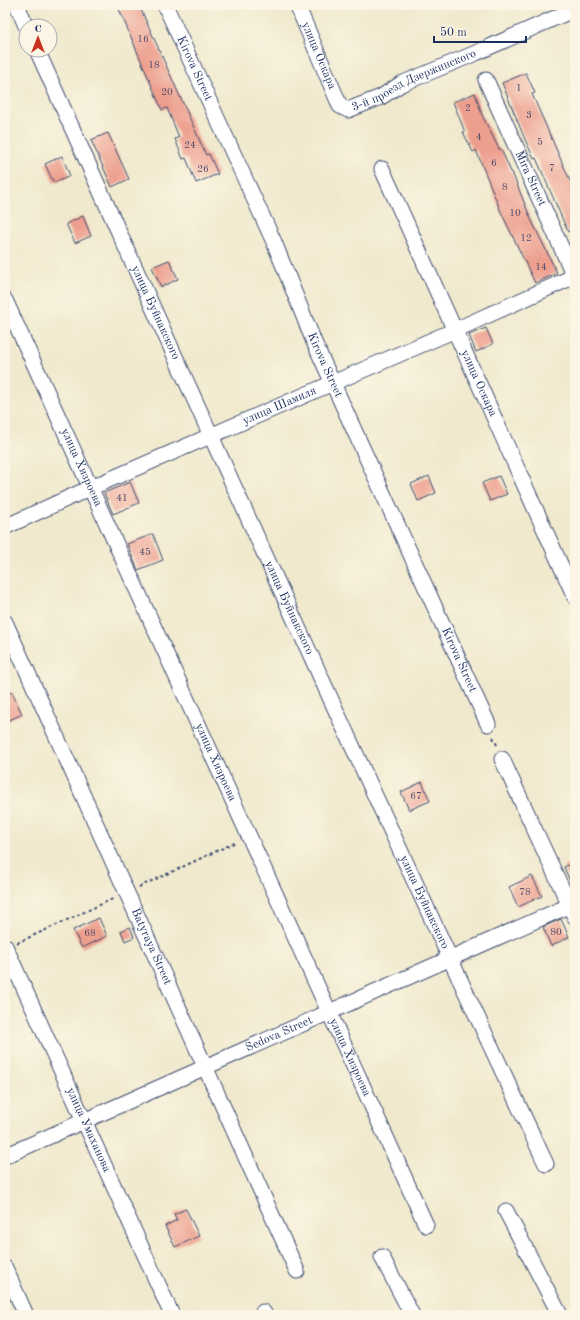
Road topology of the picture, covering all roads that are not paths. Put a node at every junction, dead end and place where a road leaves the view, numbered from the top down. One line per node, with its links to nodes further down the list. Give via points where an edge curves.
1 (16, 5): 5 (street)
2 (165, 5): 13 (street, Kirova Street, via 274,242)
3 (297, 5): 8 (street, улица Оскара)
4 (575, 9): 8 (street, 3-й проезд Дзержинского, via 401,84 375,99 348,110)
5 (22, 18)
6 (41, 58): 14 (street, улица Буйнакского)
7 (486, 80): 10 (street, Mira Street)
8 (340, 106)
9 (382, 169): 12 (street, улица Оскара)
10 (575, 277): 12 (street, улица Шамиля)
11 (5, 300): 15 (street, улица Хизроева)
12 (453, 331): 13 (street, улица Шамиля); 17 (street, улица Оскара)
13 (333, 383): 14 (street, улица Шамиля); 19 (street, Kirova Street)
14 (210, 437): 15 (street, улица Шамиля); 23 (street, улица Буйнакского)
15 (90, 488): 16 (street, улица Шамиля); 24 (street, улица Хизроева)
16 (5, 527)
17 (575, 597)
18 (5, 622): 25 (street, Batyraya Street)
19 (488, 724)
20 (502, 759): 21 (street)
21 (573, 908): 23 (street, Sedova Street)
22 (5, 946): 26 (street, улица Умаханова)
23 (449, 958): 24 (street, Sedova Street); 28 (street, улица Буйнакского)
24 (329, 1012): 25 (street, Sedova Street); 30 (street, улица Хизроева)
25 (206, 1067): 26 (street, Sedova Street); 33 (street, Batyraya Street)
26 (85, 1121): 27 (street, Sedova Street); 35 (street, улица Умаханова)
27 (5, 1156)
28 (546, 1164)
29 (506, 1211): 37 (street)
30 (426, 1225)
31 (382, 1257): 36 (street)
32 (5, 1268): 34 (street)
33 (297, 1271)
34 (26, 1315)
35 (172, 1315)
36 (412, 1315)
37 (560, 1315)

